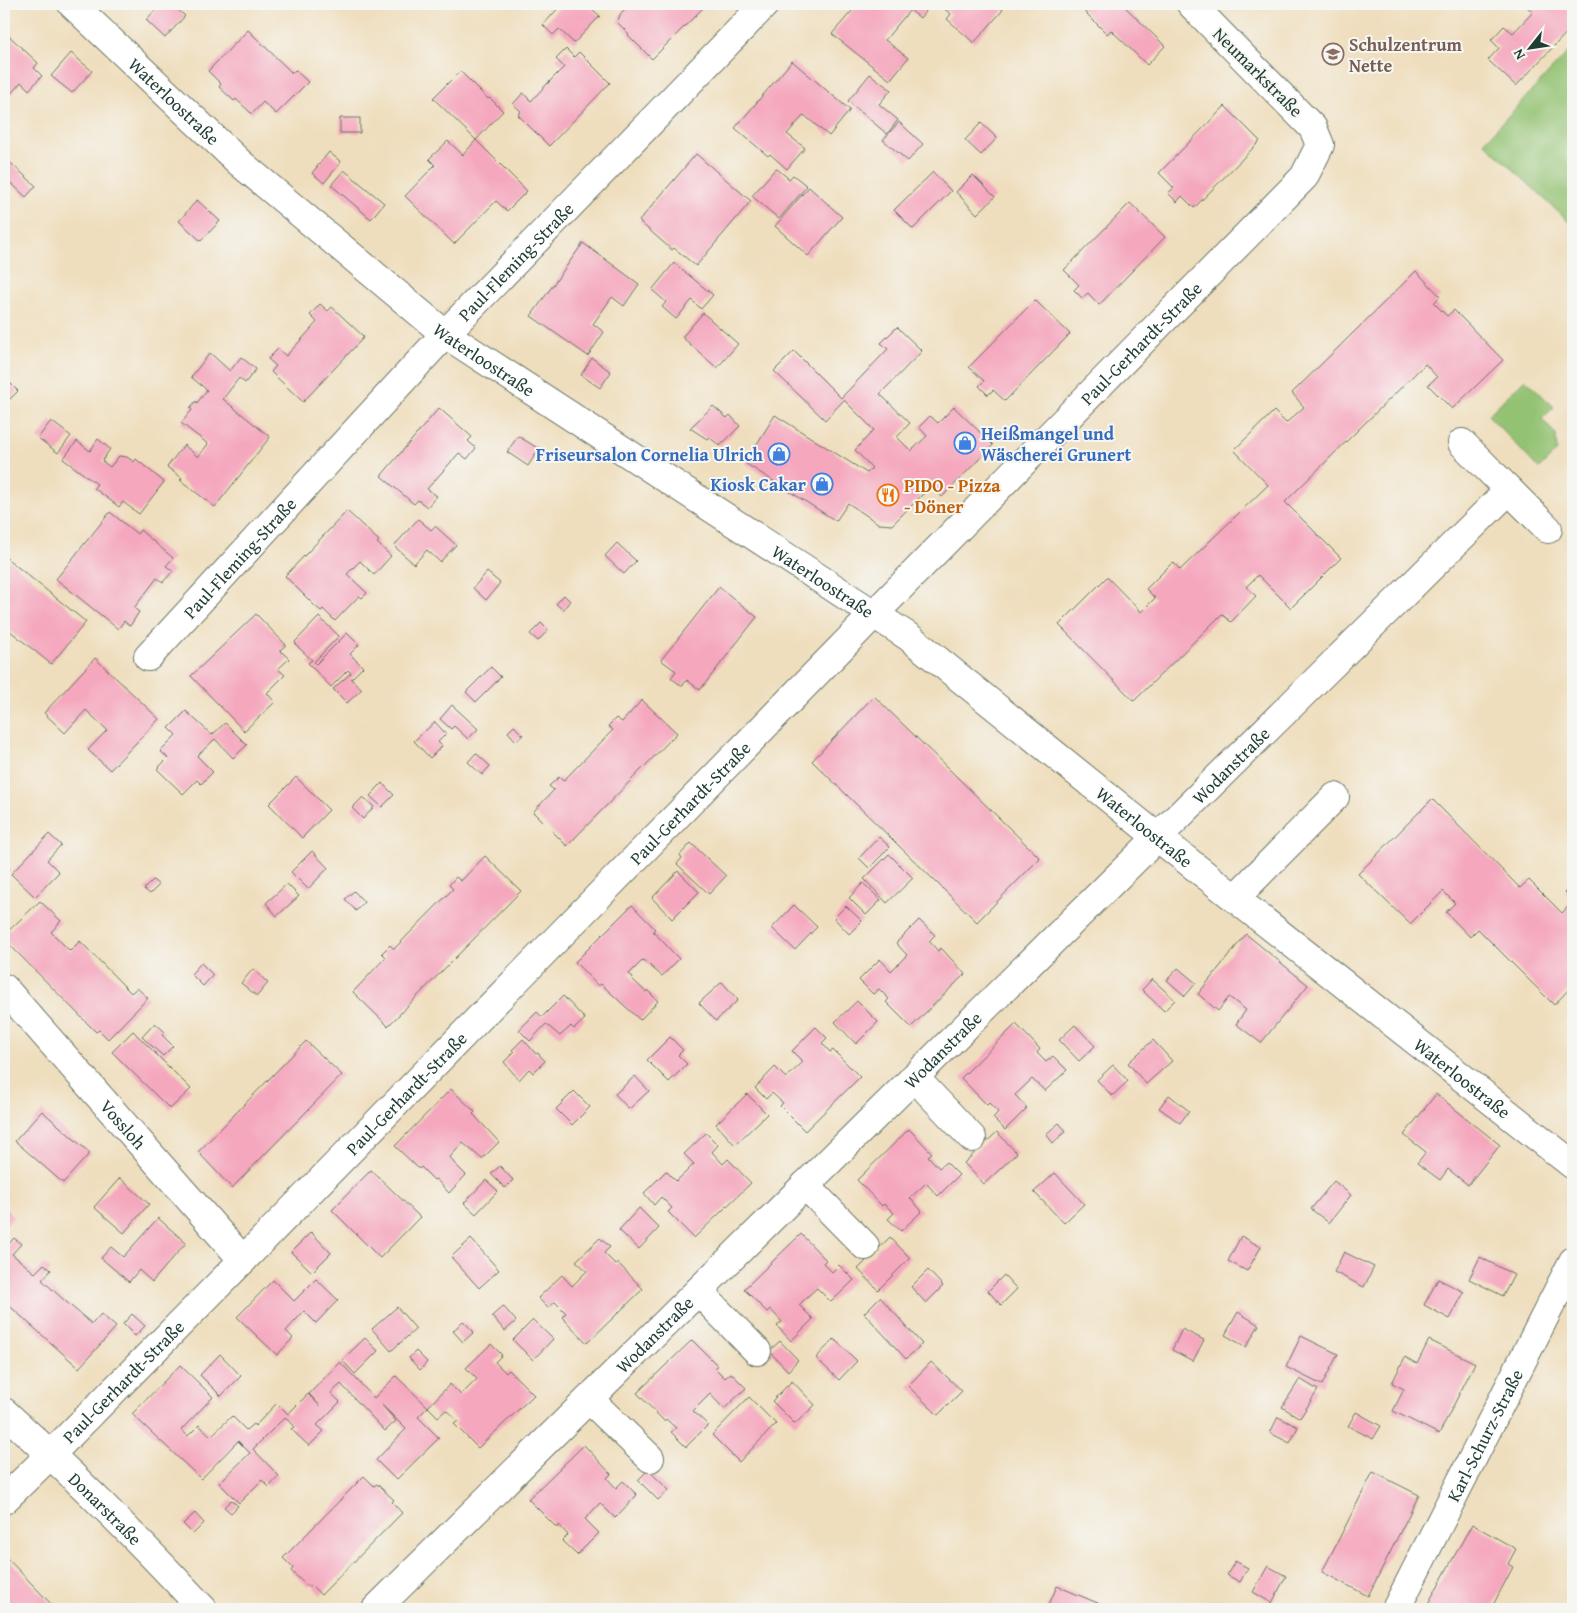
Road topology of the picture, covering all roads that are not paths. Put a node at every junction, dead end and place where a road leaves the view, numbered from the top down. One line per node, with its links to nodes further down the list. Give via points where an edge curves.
1 (72, 4): 5 (street, Waterloostraße, via 240,164)
2 (766, 4): 5 (street, Paul-Fleming-Straße)
3 (1191, 4): 4 (street, Neumarkstraße, via 1313,128)
4 (1320, 145): 9 (street, Paul-Gerhardt-Straße, via 1304,177)
5 (445, 334): 9 (street, Waterloostraße); 10 (street, Paul-Fleming-Straße)
6 (1462, 443): 7 (street)
7 (1509, 490): 8 (street); 12 (street, Wodanstraße)
8 (1548, 529)
9 (875, 613): 12 (street, Waterloostraße, via 910,636); 20 (street, Paul-Gerhardt-Straße)
10 (148, 657)
11 (1335, 797): 13 (street)
12 (1156, 836): 13 (street, Waterloostraße); 15 (street, Wodanstraße)
13 (1235, 898): 17 (street, Waterloostraße)
14 (4, 988): 20 (street, Vossloh)
15 (914, 1077): 16 (street); 18 (street, Wodanstraße)
16 (972, 1138)
17 (1573, 1165)
18 (805, 1185): 19 (street); 22 (street, Wodanstraße)
19 (865, 1246)
20 (243, 1260): 26 (street, Paul-Gerhardt-Straße)
21 (1573, 1262): 31 (street, Karl-Schurz-Straße)
22 (698, 1291): 23 (street); 24 (street, Wodanstraße)
23 (757, 1351)
24 (589, 1399): 27 (street); 30 (street, Wodanstraße)
25 (4, 1412): 26 (street, Donarstraße)
26 (51, 1454): 28 (street, Paul-Gerhardt-Straße); 29 (street, Donarstraße)
27 (650, 1458)
28 (4, 1500)
29 (203, 1609)
30 (376, 1609)
31 (1396, 1609)

